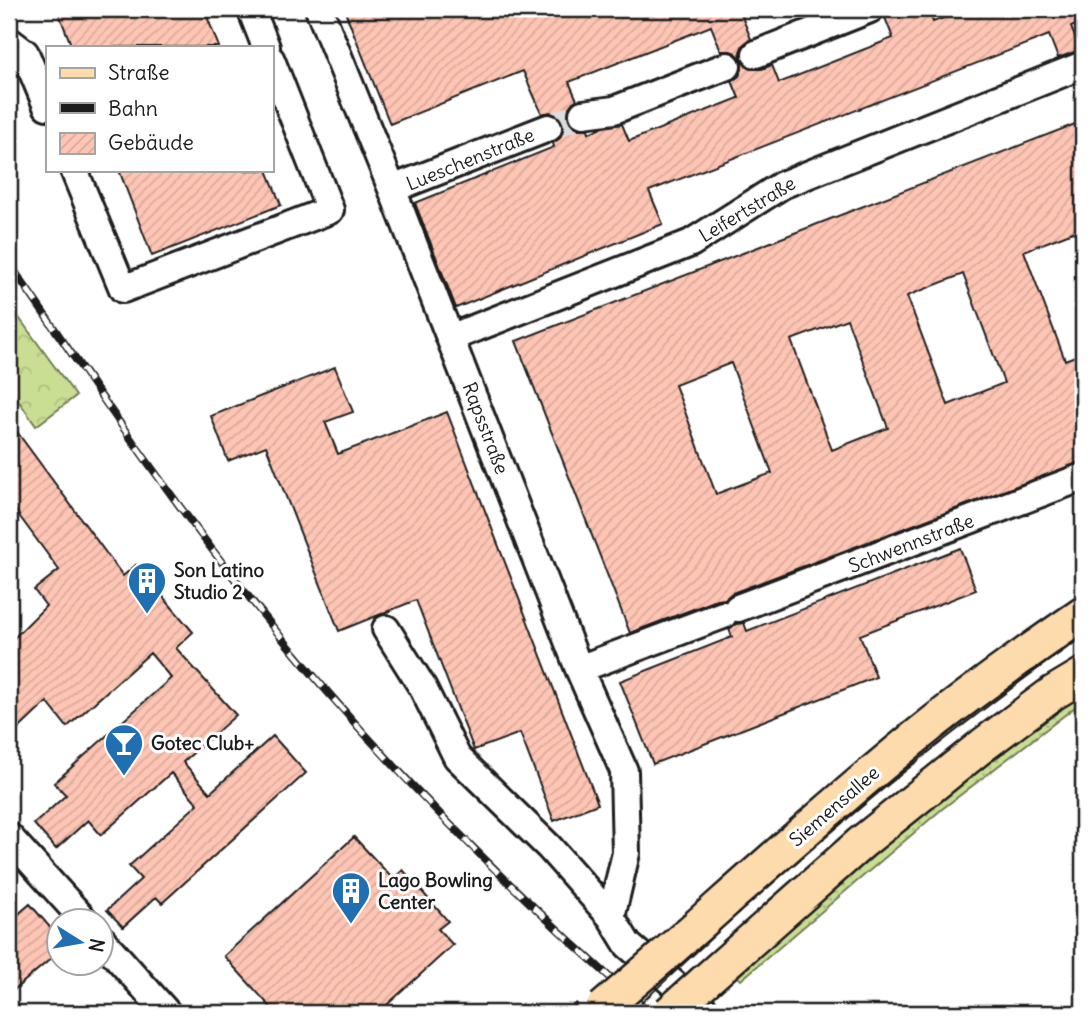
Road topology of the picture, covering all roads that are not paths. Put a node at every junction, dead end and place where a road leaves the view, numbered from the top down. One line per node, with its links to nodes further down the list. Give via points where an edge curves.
1 (251, 9): 5 (street)
2 (319, 9): 14 (street, Rapsstraße)
3 (870, 9): 6 (street)
4 (9, 41): 10 (street, via 25,52)
5 (266, 46)
6 (756, 54)
7 (273, 65): 13 (street, via 330,211 123,289)
8 (1083, 65): 15 (street, Leifertstraße, via 782,185 691,243)
9 (726, 66): 11 (street, via 614,110)
10 (46, 104)
11 (583, 114)
12 (548, 128): 14 (street, Lueschenstraße)
13 (75, 172)
14 (392, 190): 15 (street, Rapsstraße)
15 (450, 338): 19 (street, Rapsstraße)
16 (1083, 477): 19 (street, Schwennstraße)
17 (1083, 614): 26 (main road, Siemensallee, bridge, via 909,742)
18 (386, 629): 23 (street, via 423,688 457,757 549,847)
19 (579, 669): 23 (street, Rapsstraße, via 624,771 626,853)
20 (1083, 675): 25 (main road, via 1053,693 881,827)
21 (9, 836): 22 (street)
22 (72, 906)
23 (611, 917): 25 (street, via 628,945)
24 (116, 956): 27 (street)
25 (706, 998): 28 (main road, bridge)
26 (600, 1011)
27 (167, 1013)
28 (669, 1013)

